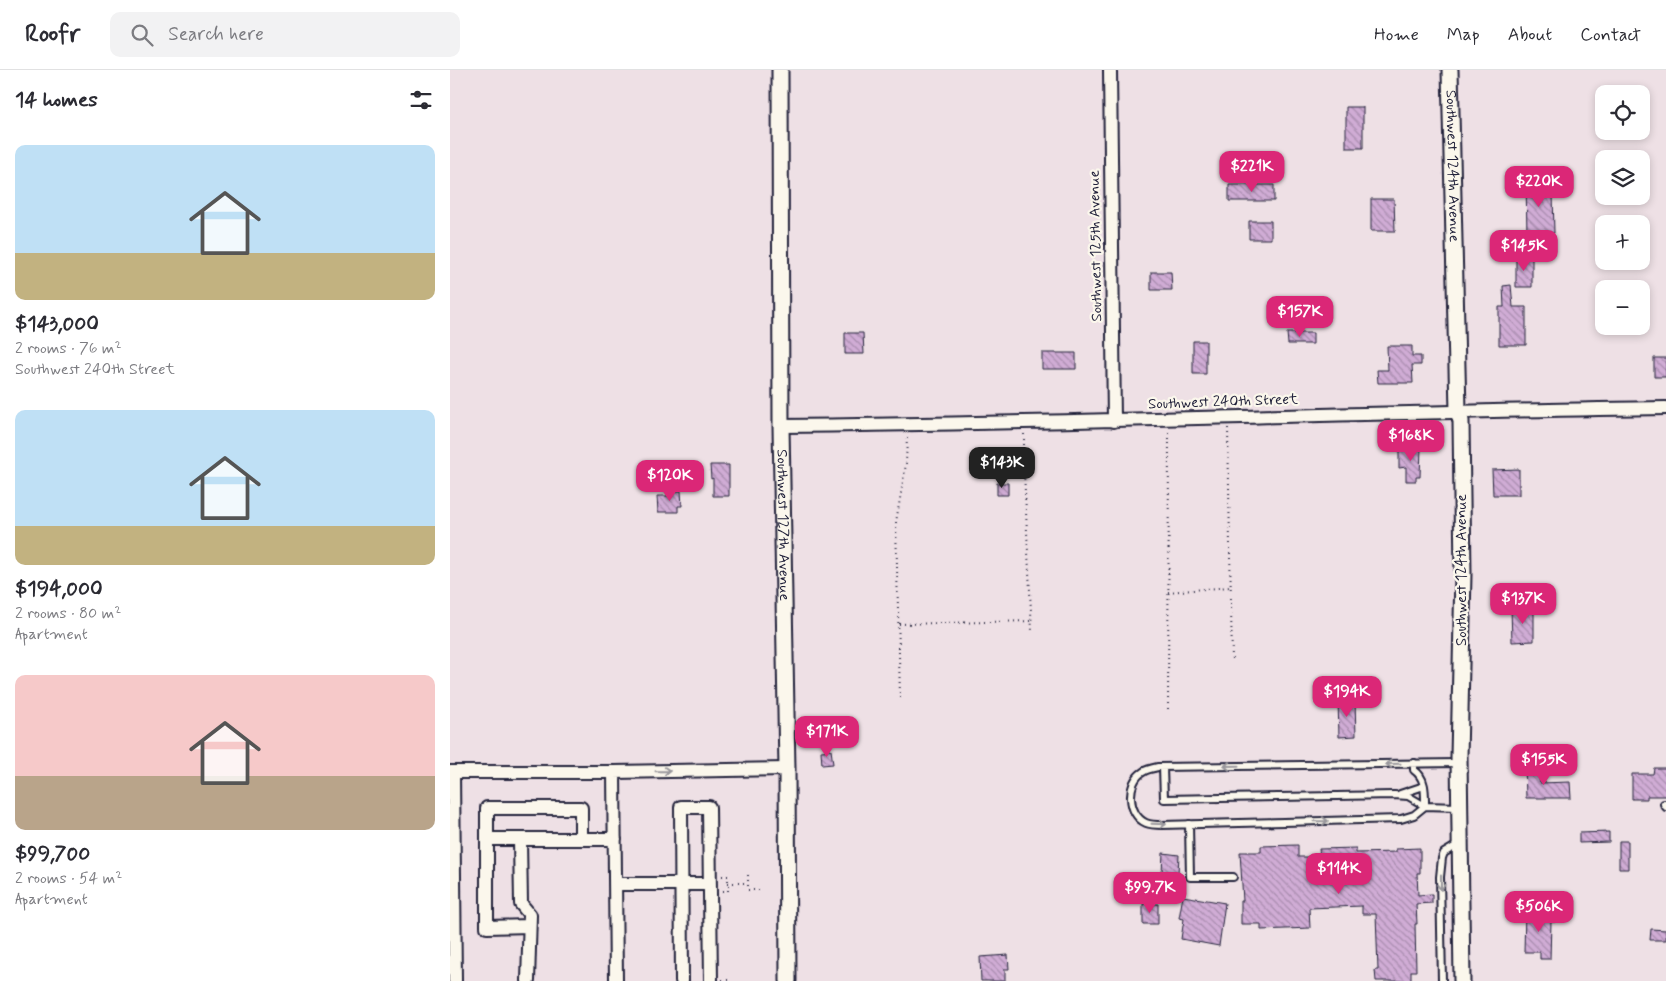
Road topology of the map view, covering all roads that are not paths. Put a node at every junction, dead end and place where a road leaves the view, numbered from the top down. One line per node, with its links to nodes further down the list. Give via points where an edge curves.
1 (780, 70): 7 (street, Southwest 127th Avenue)
2 (1110, 70): 6 (street, Southwest 125th Avenue)
3 (1450, 70): 5 (street, Southwest 124th Avenue)
4 (1666, 408): 5 (street, Southwest 240th Street)
5 (1458, 411): 6 (street, Southwest 240th Street); 9 (street, Southwest 124th Avenue, via 1461,421 1463,574)
6 (1114, 421): 7 (street, Southwest 240th Street)
7 (781, 426): 11 (street, Southwest 127th Avenue)
8 (1414, 763): 9 (lane); 10 (lane, one-way to 10); 14 (lane, via 1414,770)
9 (1459, 763): 17 (street, Southwest 124th Avenue)
10 (1163, 767): 15 (lane, via 1164,799); 18 (lane, one-way to 18, via 1143,771 1134,781 1130,798 1135,811 1146,823)
11 (786, 769): 13 (street, one-way to 11); 35 (street, Southwest 127th Avenue)
12 (452, 772): 13 (street); 28 (street)
13 (614, 772): 21 (street)
14 (1424, 786): 15 (lane); 16 (lane)
15 (1394, 795): 16 (lane, via 1408,796)
16 (1425, 806): 17 (lane); 18 (lane, one-way to 16, via 1401,819 1414,815)
17 (1459, 807): 23 (street, Southwest 124th Avenue)
18 (1189, 824): 24 (lane, via 1190,877)
19 (487, 839): 20 (street); 22 (street, via 487,808 581,808); 29 (street, via 487,927)
20 (520, 839): 22 (street); 29 (street, via 521,904 530,915)
21 (615, 839): 22 (street); 26 (street)
22 (581, 840)
23 (1460, 843): 36 (lane, one-way to 36, via 1442,858); 37 (street, Southwest 124th Avenue)
24 (1233, 877)
25 (713, 880): 27 (street); 27 (street, via 709,807 680,807); 30 (street)
26 (615, 884): 27 (street); 33 (street)
27 (681, 884): 34 (street)
28 (452, 906): 31 (street)
29 (529, 926): 32 (street)
30 (714, 980)
31 (455, 981)
32 (528, 981)
33 (616, 981)
34 (682, 981)
35 (788, 981)
36 (1442, 981)
37 (1462, 981)

